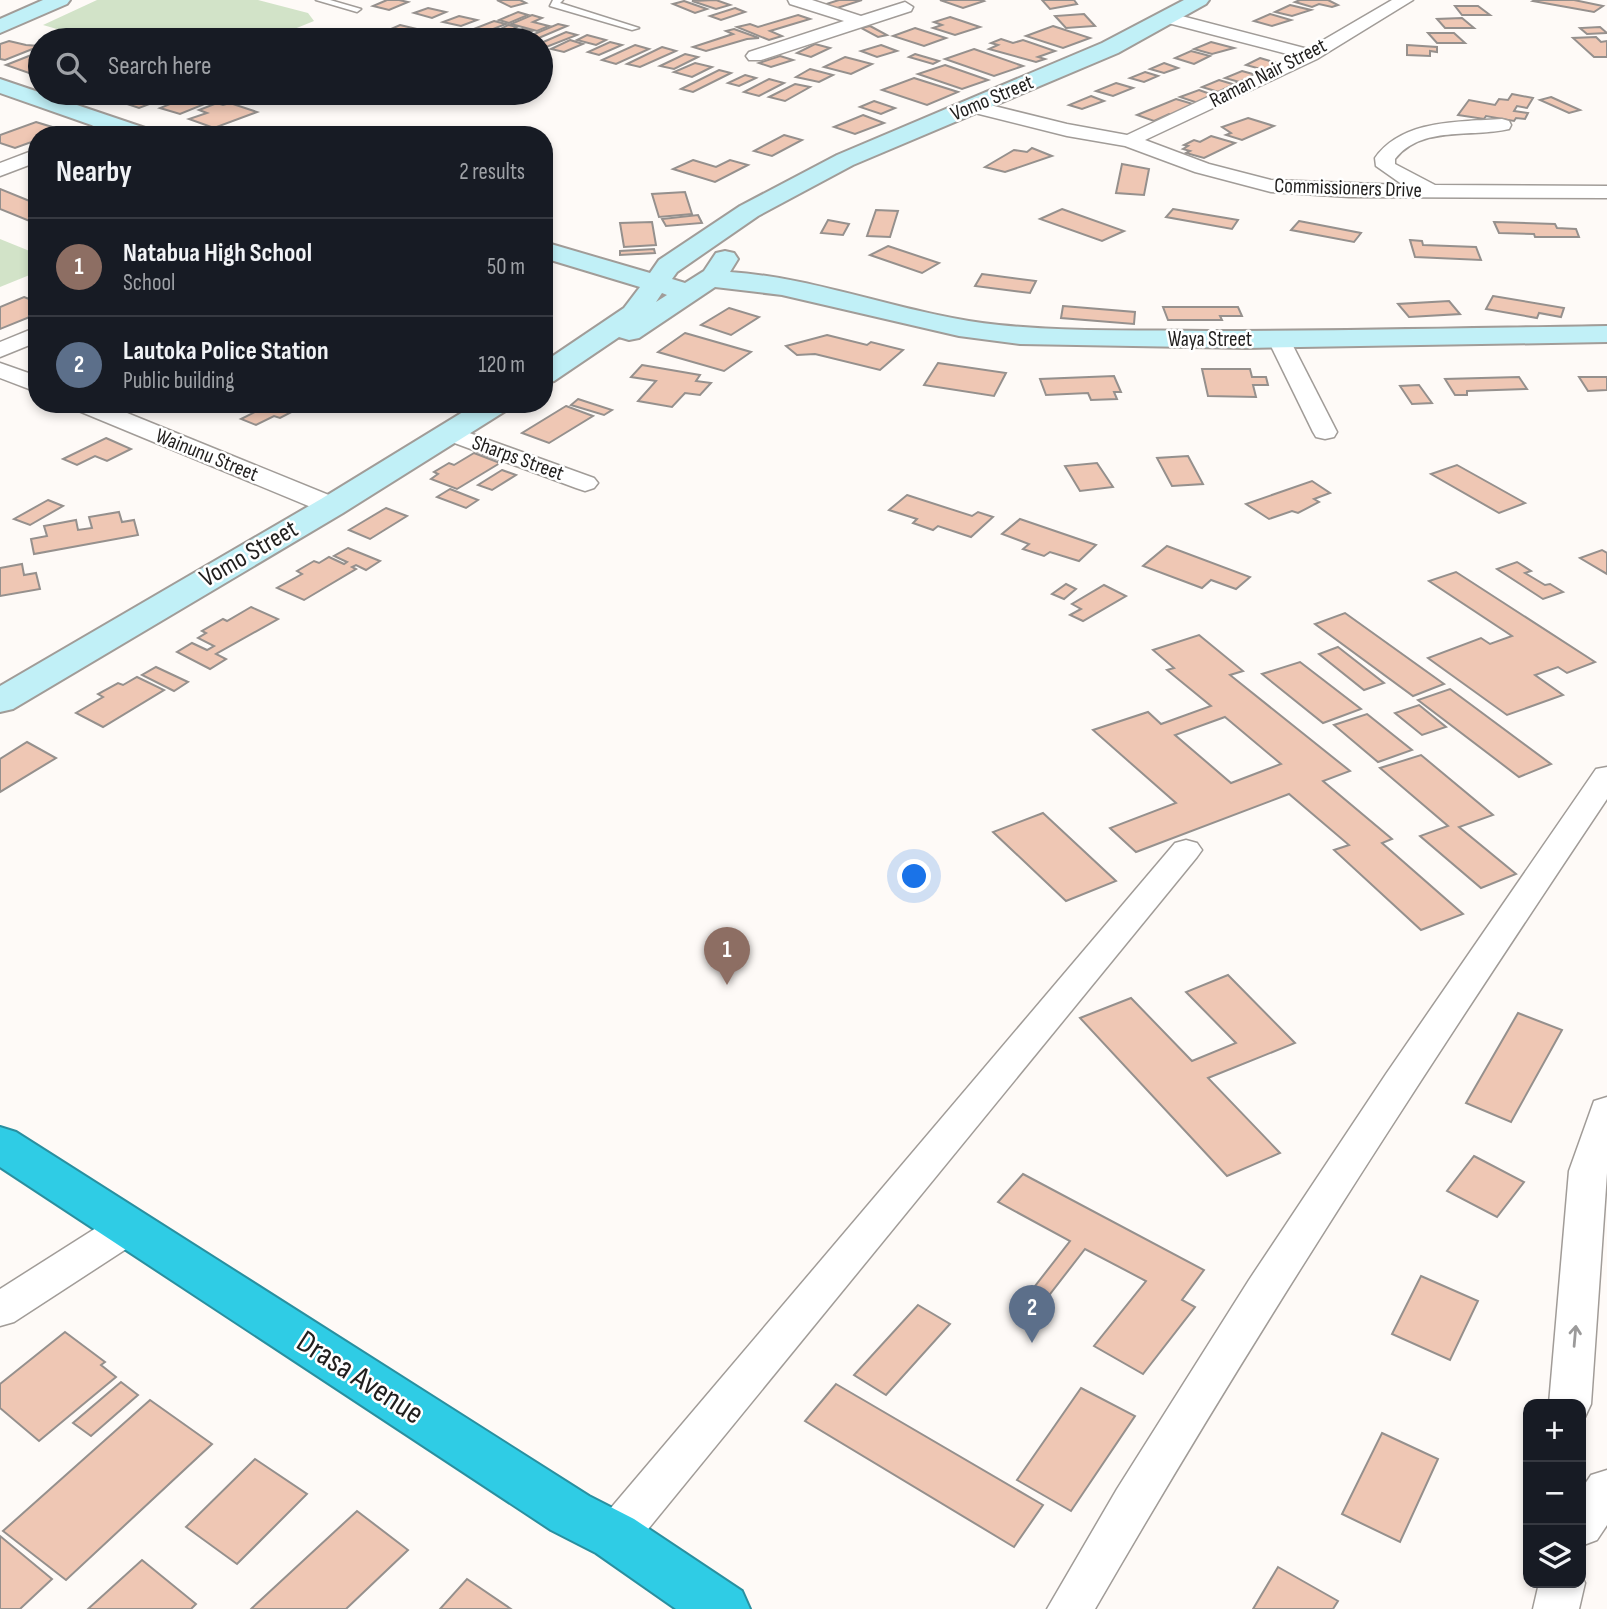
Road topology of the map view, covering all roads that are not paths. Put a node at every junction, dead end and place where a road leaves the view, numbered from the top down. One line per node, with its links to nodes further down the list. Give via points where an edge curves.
1 (60, 0): 11 (main road)
2 (320, 0): 8 (lane)
3 (559, 0): 12 (lane, via 553,5)
4 (796, 0): 10 (street)
5 (1199, 0): 9 (main road, Vomo Street)
6 (1405, 0): 13 (street, Raman Nair Street)
7 (905, 7): 10 (street)
8 (357, 9)
9 (1170, 18): 13 (street); 18 (main road, Vomo Street)
10 (859, 21): 14 (street)
11 (0, 27)
12 (635, 28)
13 (1311, 55): 22 (street, Raman Nair Street)
14 (755, 56)
15 (0, 86): 16 (main road)
16 (28, 96)
17 (54, 105): 19 (main road)
18 (974, 107): 22 (street, Commissioners Drive); 27 (main road, Vomo Street, via 845,160)
19 (110, 125): 21 (main road)
20 (1502, 125): 25 (street, via 1413,136 1389,151 1386,166 1393,172)
21 (113, 126)
22 (1129, 141): 25 (street, Commissioners Drive, via 1202,168 1271,186)
23 (28, 159): 24 (street)
24 (0, 170)
25 (1437, 191): 26 (street, Commissioners Drive)
26 (1607, 192)
27 (785, 194): 29 (main road, Vomo Street, via 729,223); 30 (main road, Vomo Street, via 732,237)
28 (554, 253): 29 (main road, via 630,266); 31 (main road)
29 (679, 257): 30 (main road); 31 (main road, Vomo Street)
30 (710, 275): 31 (main road); 34 (main road, Waya Street, via 818,292 924,320 993,332 1070,338); 36 (main road, Vomo Street, via 641,326)
31 (653, 284): 36 (main road, Vomo Street, via 634,314)
32 (1607, 334): 34 (main road, Waya Street)
33 (28, 338): 35 (street)
34 (1279, 340): 42 (street)
35 (0, 350)
36 (579, 354): 38 (main road, Vomo Street)
37 (0, 370): 39 (street)
38 (553, 370)
39 (28, 381)
40 (105, 413): 45 (street, Wainunu Street)
41 (482, 413): 43 (main road, Vomo Street)
42 (1325, 432)
43 (450, 433): 44 (street, Sharps Street); 45 (main road, Vomo Street)
44 (585, 483)
45 (332, 506): 46 (main road, Vomo Street)
46 (0, 701)
47 (1607, 776): 59 (street, via 1316,1212)
48 (1186, 850): 56 (street)
49 (1607, 1111): 53 (street, one-way to 49, via 1588,1171)
50 (0, 1144): 51 (highway, Drasa Avenue)
51 (129, 1227): 52 (street); 56 (highway, Drasa Avenue, via 570,1513)
52 (0, 1310)
53 (1570, 1399)
54 (1607, 1489): 55 (street)
55 (1582, 1525)
56 (615, 1536): 58 (highway, Drasa Avenue)
57 (1561, 1588): 60 (street)
58 (722, 1609)
59 (1070, 1609)
60 (1556, 1609)

